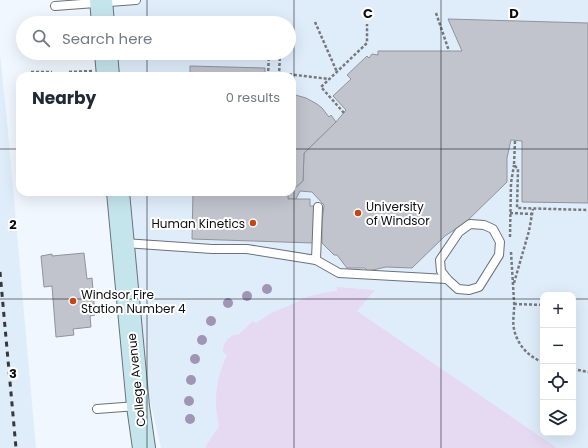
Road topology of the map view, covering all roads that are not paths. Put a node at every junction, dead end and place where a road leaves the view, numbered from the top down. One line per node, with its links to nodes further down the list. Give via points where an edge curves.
1 (136, 0): 3 (lane)
2 (55, 6): 3 (lane)
3 (102, 9)
4 (104, 60): 5 (street)
5 (100, 72)
6 (118, 196): 8 (street, College Avenue)
7 (318, 207): 9 (lane)
8 (123, 243): 9 (lane, via 247,249); 11 (street, College Avenue)
9 (316, 260): 10 (lane, via 339,273)
10 (447, 279): 10 (lane, via 441,271 440,260 459,232 470,224 484,225 493,230 500,242 499,255 479,287 469,290 458,288)
11 (138, 406): 12 (lane); 13 (street, College Avenue)
12 (97, 409)
13 (144, 448)

